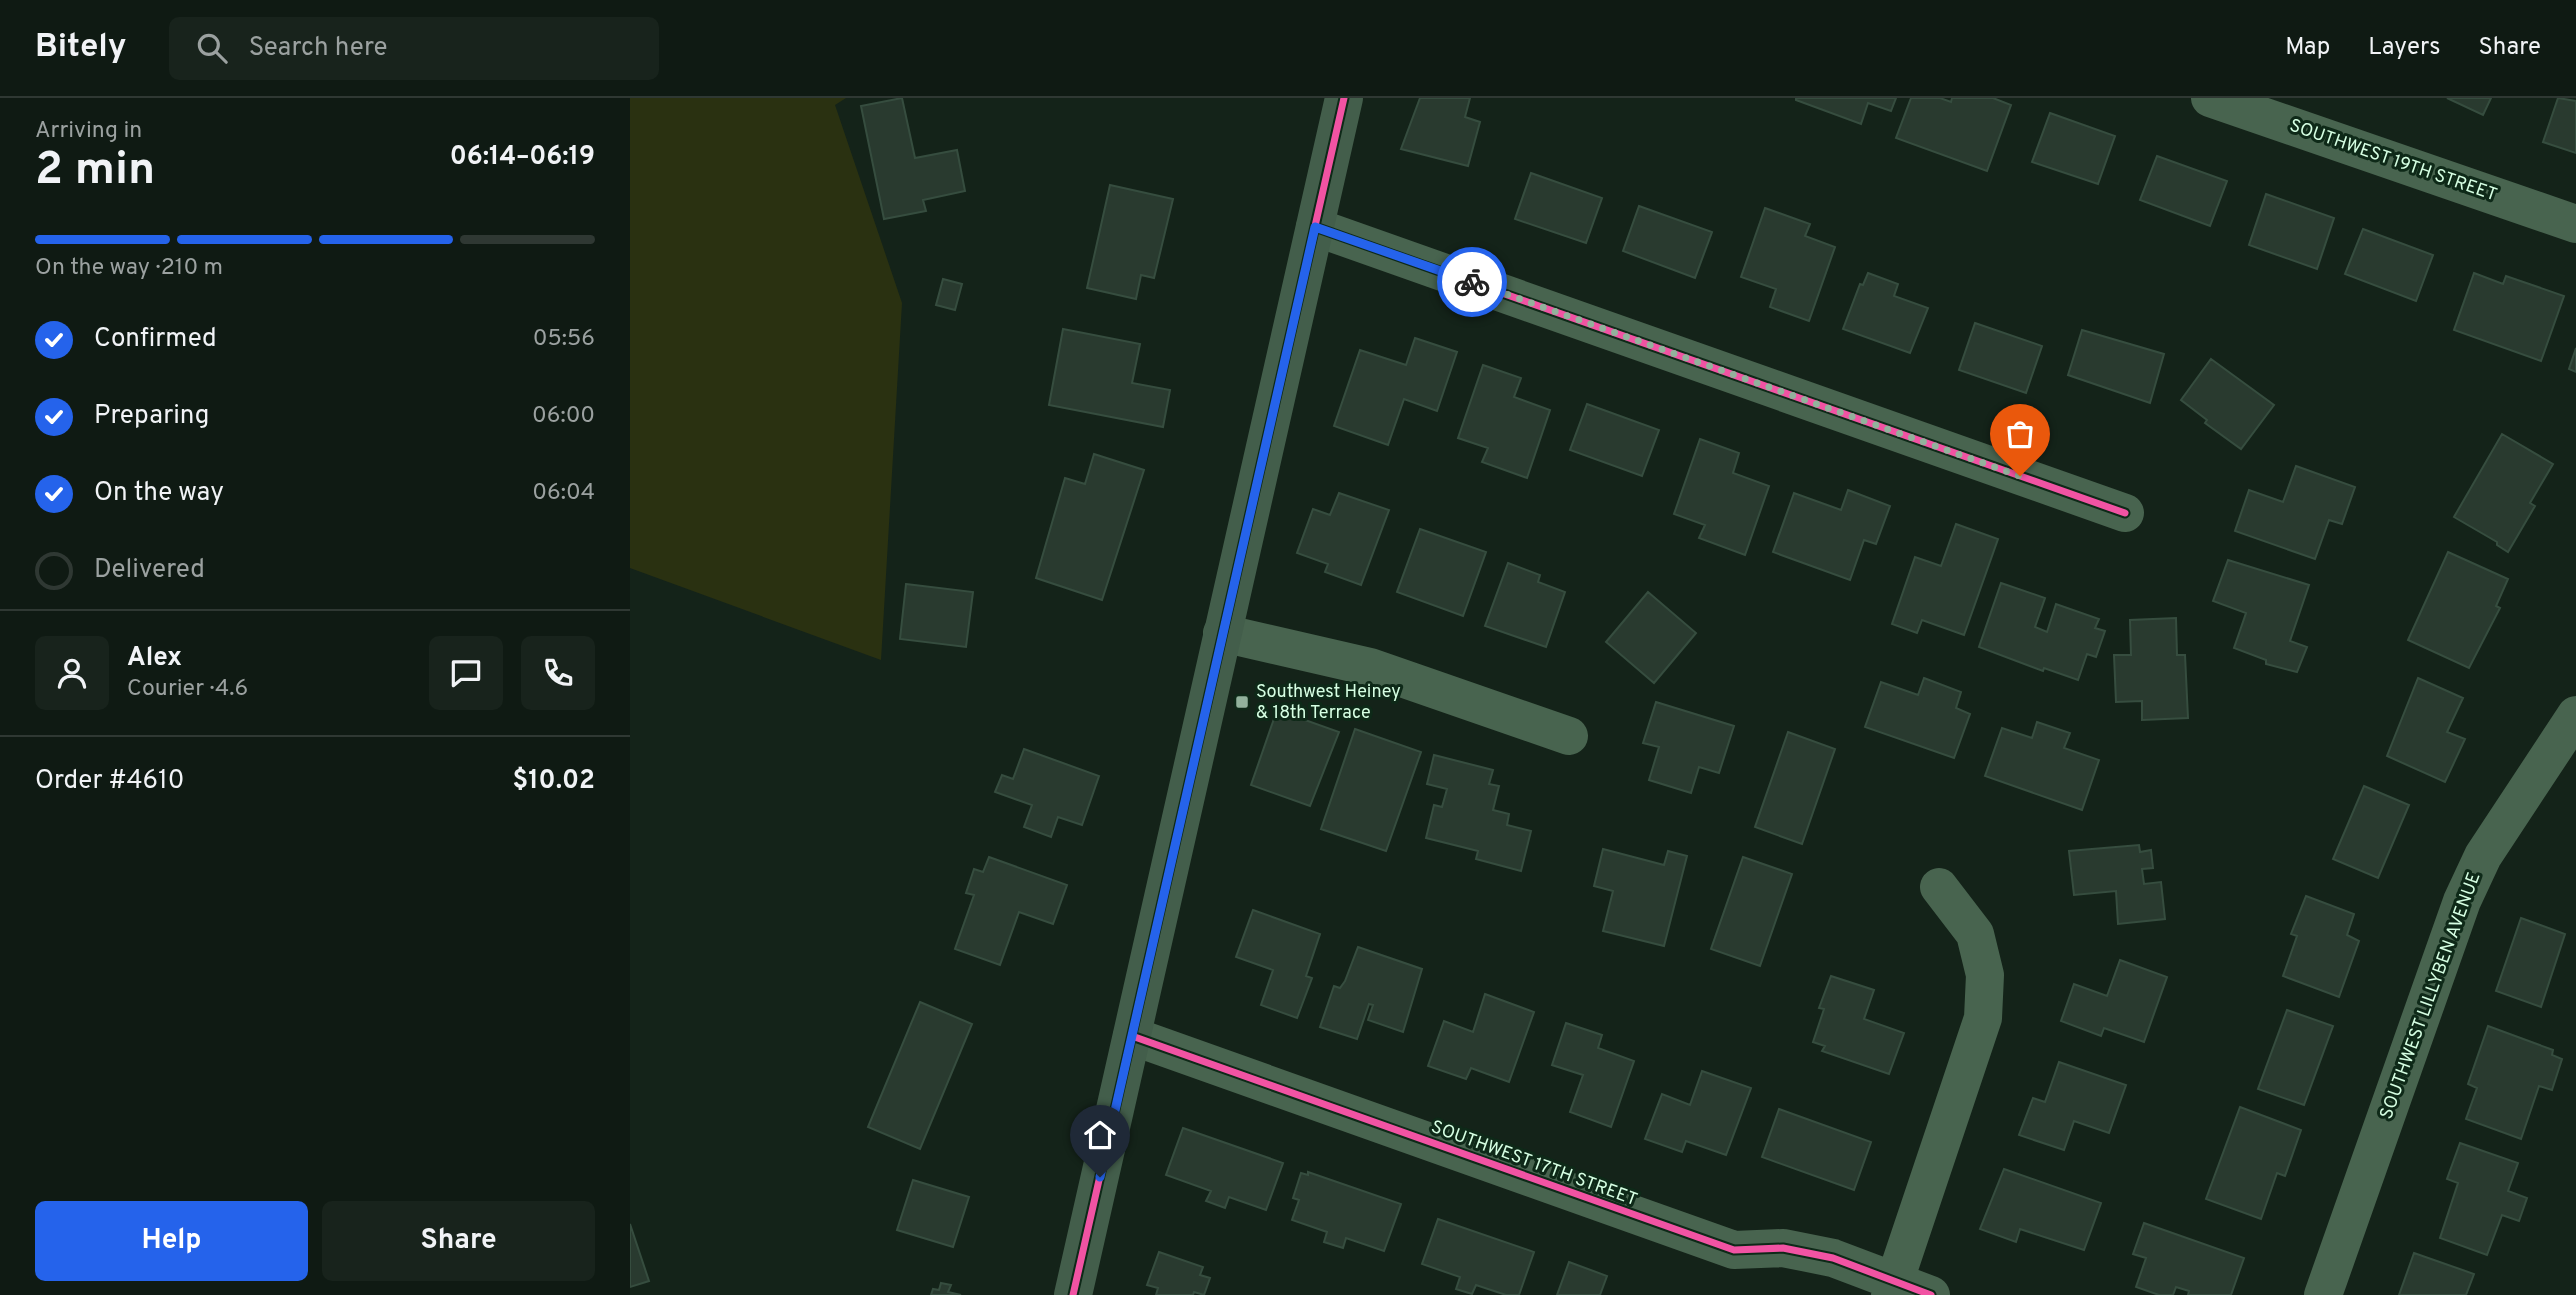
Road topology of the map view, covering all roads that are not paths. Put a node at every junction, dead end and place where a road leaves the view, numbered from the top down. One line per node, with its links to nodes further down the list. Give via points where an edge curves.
1 (1344, 98): 4 (street)
2 (2215, 99): 3 (street, SOUTHWEST 19TH STREET)
3 (2576, 225)
4 (1315, 227): 5 (street); 6 (street)
5 (2125, 513)
6 (1222, 633): 8 (street, via 1370,667); 10 (street)
7 (2576, 715): 14 (street, SOUTHWEST LILLYBEN AVENUE, via 2483,856 2462,901)
8 (1569, 736)
9 (1939, 887): 11 (street, via 1975,934 1985,975 1983,1017)
10 (1132, 1036): 11 (street, SOUTHWEST 17TH STREET, via 1734,1250 1783,1248 1833,1258); 12 (street)
11 (1892, 1288): 13 (street, SOUTHWEST 17TH STREET)
12 (1073, 1295)
13 (1931, 1295)
14 (2323, 1295)

